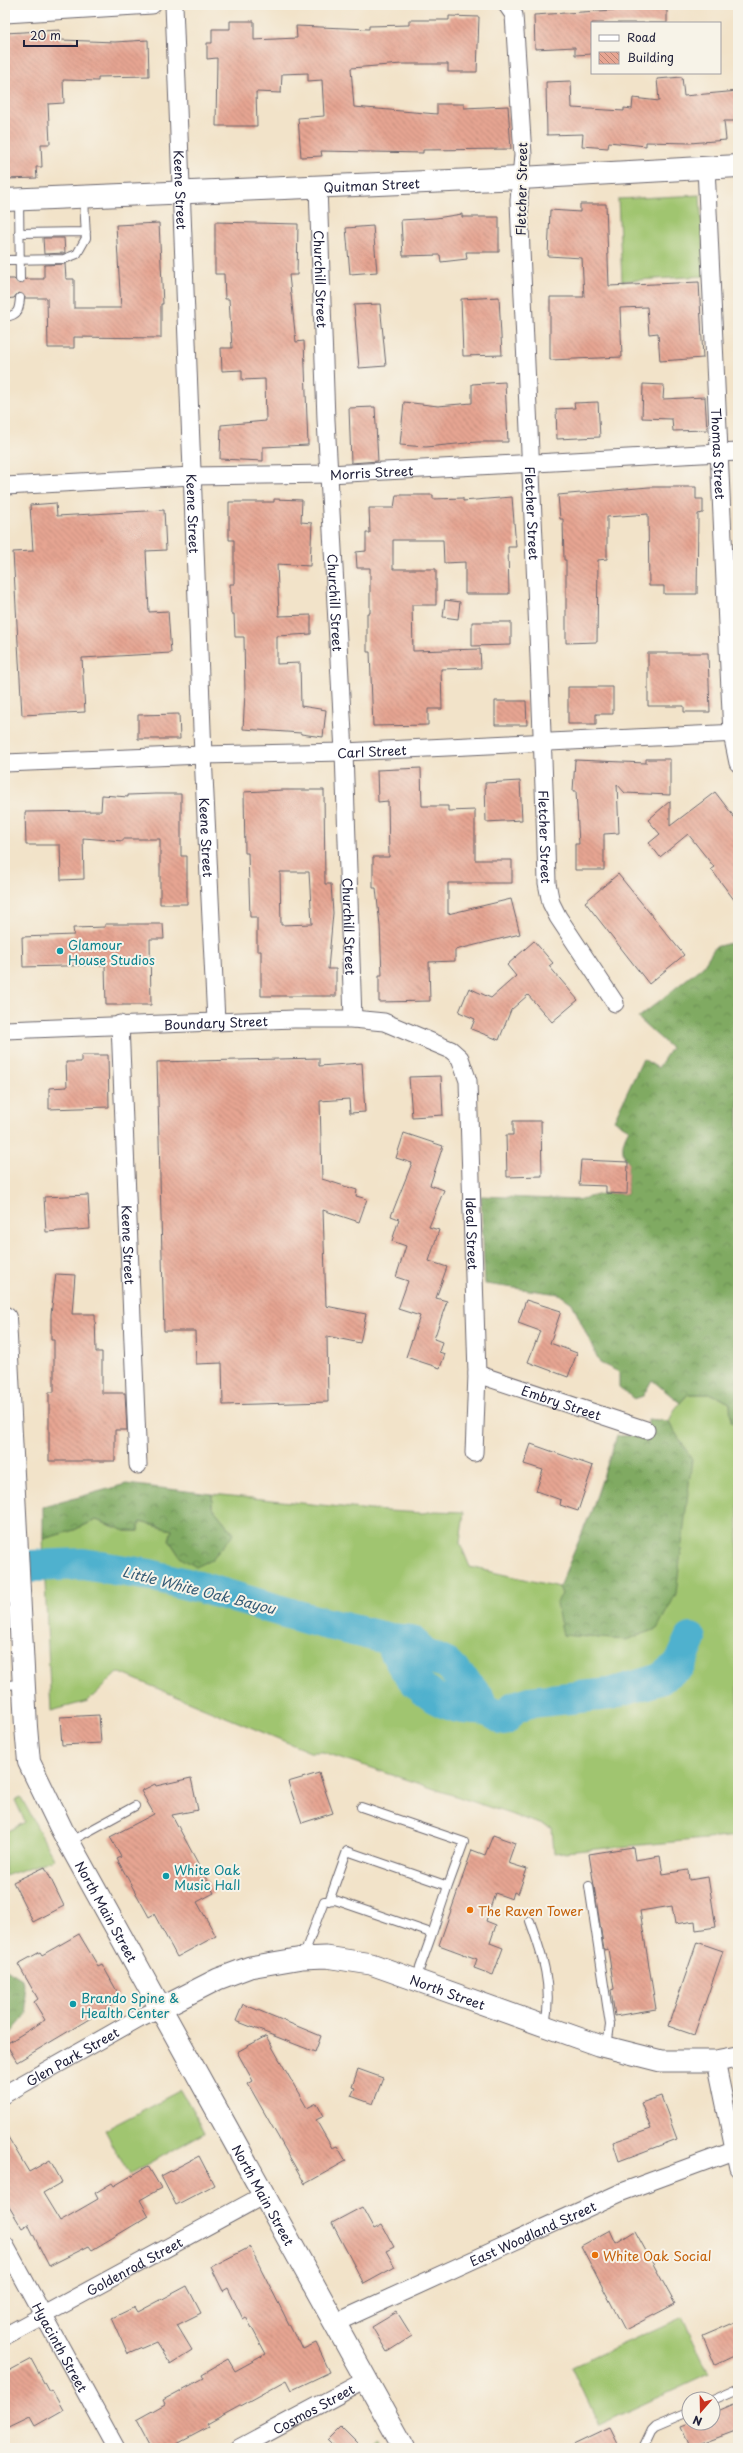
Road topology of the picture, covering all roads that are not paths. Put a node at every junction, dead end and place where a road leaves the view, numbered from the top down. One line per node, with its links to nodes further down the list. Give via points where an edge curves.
1 (152, 5): 4 (street)
2 (174, 5): 9 (street, Keene Street)
3 (507, 5): 7 (street, Fletcher Street, via 514,15 523,155)
4 (5, 14)
5 (738, 166): 6 (main road, Quitman Street)
6 (706, 167): 7 (main road, Quitman Street); 19 (street, Thomas Street)
7 (521, 178): 8 (main road, Quitman Street); 21 (street, Fletcher Street, via 519,201)
8 (318, 186): 9 (main road, Quitman Street); 22 (street, Churchill Street)
9 (182, 192): 10 (main road, Quitman Street); 23 (street, Keene Street)
10 (84, 197): 11 (main road, Quitman Street); 12 (lane)
11 (12, 200): 13 (lane)
12 (86, 232): 13 (lane); 14 (lane, via 84,245 73,256 60,259)
13 (19, 233): 14 (lane)
14 (19, 259): 15 (lane); 16 (lane)
15 (5, 260)
16 (20, 279)
17 (20, 298): 18 (lane, via 18,313)
18 (5, 317)
19 (719, 452): 20 (street, Morris Street); 21 (street, Morris Street); 25 (street, Thomas Street)
20 (738, 452)
21 (529, 463): 22 (street, Morris Street); 26 (street, Fletcher Street)
22 (329, 474): 23 (street, Morris Street); 27 (street, Churchill Street)
23 (192, 476): 24 (street, Morris Street); 28 (street, Keene Street)
24 (5, 486)
25 (735, 733): 26 (street, Carl Street); 30 (street, Thomas Street)
26 (544, 742): 27 (street, Carl Street); 31 (street, Fletcher Street, via 547,883 551,903)
27 (344, 752): 28 (street, Carl Street); 32 (street, Churchill Street)
28 (203, 755): 29 (street, Carl Street); 33 (street, Keene Street)
29 (5, 763)
30 (738, 763)
31 (615, 1003)
32 (354, 1019): 33 (street, Boundary Street); 36 (street, Boundary Street, via 384,1022)
33 (216, 1021): 34 (street, Boundary Street)
34 (120, 1024): 35 (street, Boundary Street); 41 (street, Keene Street)
35 (5, 1030)
36 (423, 1037): 38 (street, Ideal Street, via 451,1050 460,1058 467,1074)
37 (5, 1318): 42 (main road, North Main Street, via 22,1644)
38 (476, 1374): 39 (street, Embry Street); 40 (street, Ideal Street)
39 (646, 1430)
40 (474, 1453)
41 (138, 1465)
42 (14, 1684): 45 (main road, North Main Street, via 29,1762)
43 (135, 1806): 45 (lane)
44 (361, 1807): 46 (lane, via 464,1842)
45 (69, 1842): 53 (main road, North Main Street)
46 (448, 1886): 48 (lane, via 347,1851); 50 (lane)
47 (589, 1886): 55 (lane, via 610,2025)
48 (329, 1900): 50 (lane, via 428,1932); 51 (lane, via 324,1901)
49 (530, 1921): 54 (lane, via 545,1964 549,2004)
50 (431, 1937): 52 (lane)
51 (302, 1958): 52 (street, North Street, via 348,1959); 53 (street, North Street, via 250,1967)
52 (416, 1979): 54 (street, North Street)
53 (161, 2008): 58 (street, Glen Park Street); 61 (main road, North Main Street)
54 (544, 2026): 55 (street, North Street)
55 (607, 2047): 57 (street, North Street, via 661,2061)
56 (738, 2057): 57 (street, North Street)
57 (716, 2061): 59 (street)
58 (5, 2094)
59 (733, 2151): 60 (street); 64 (street, East Woodland Street, via 622,2192)
60 (738, 2168)
61 (264, 2195): 63 (street, Goldenrod Street); 64 (main road, North Main Street)
62 (5, 2245): 63 (street, Hyacinth Street)
63 (43, 2315): 65 (street, Goldenrod Street); 70 (street, Hyacinth Street)
64 (335, 2323): 66 (main road, North Main Street)
65 (5, 2336)
66 (366, 2380): 71 (street, Cosmos Street); 72 (main road, North Main Street)
67 (738, 2389): 68 (lane)
68 (721, 2396)
69 (681, 2414): 73 (lane, via 656,2425)
70 (116, 2448)
71 (239, 2448)
72 (404, 2448)
73 (643, 2448)

